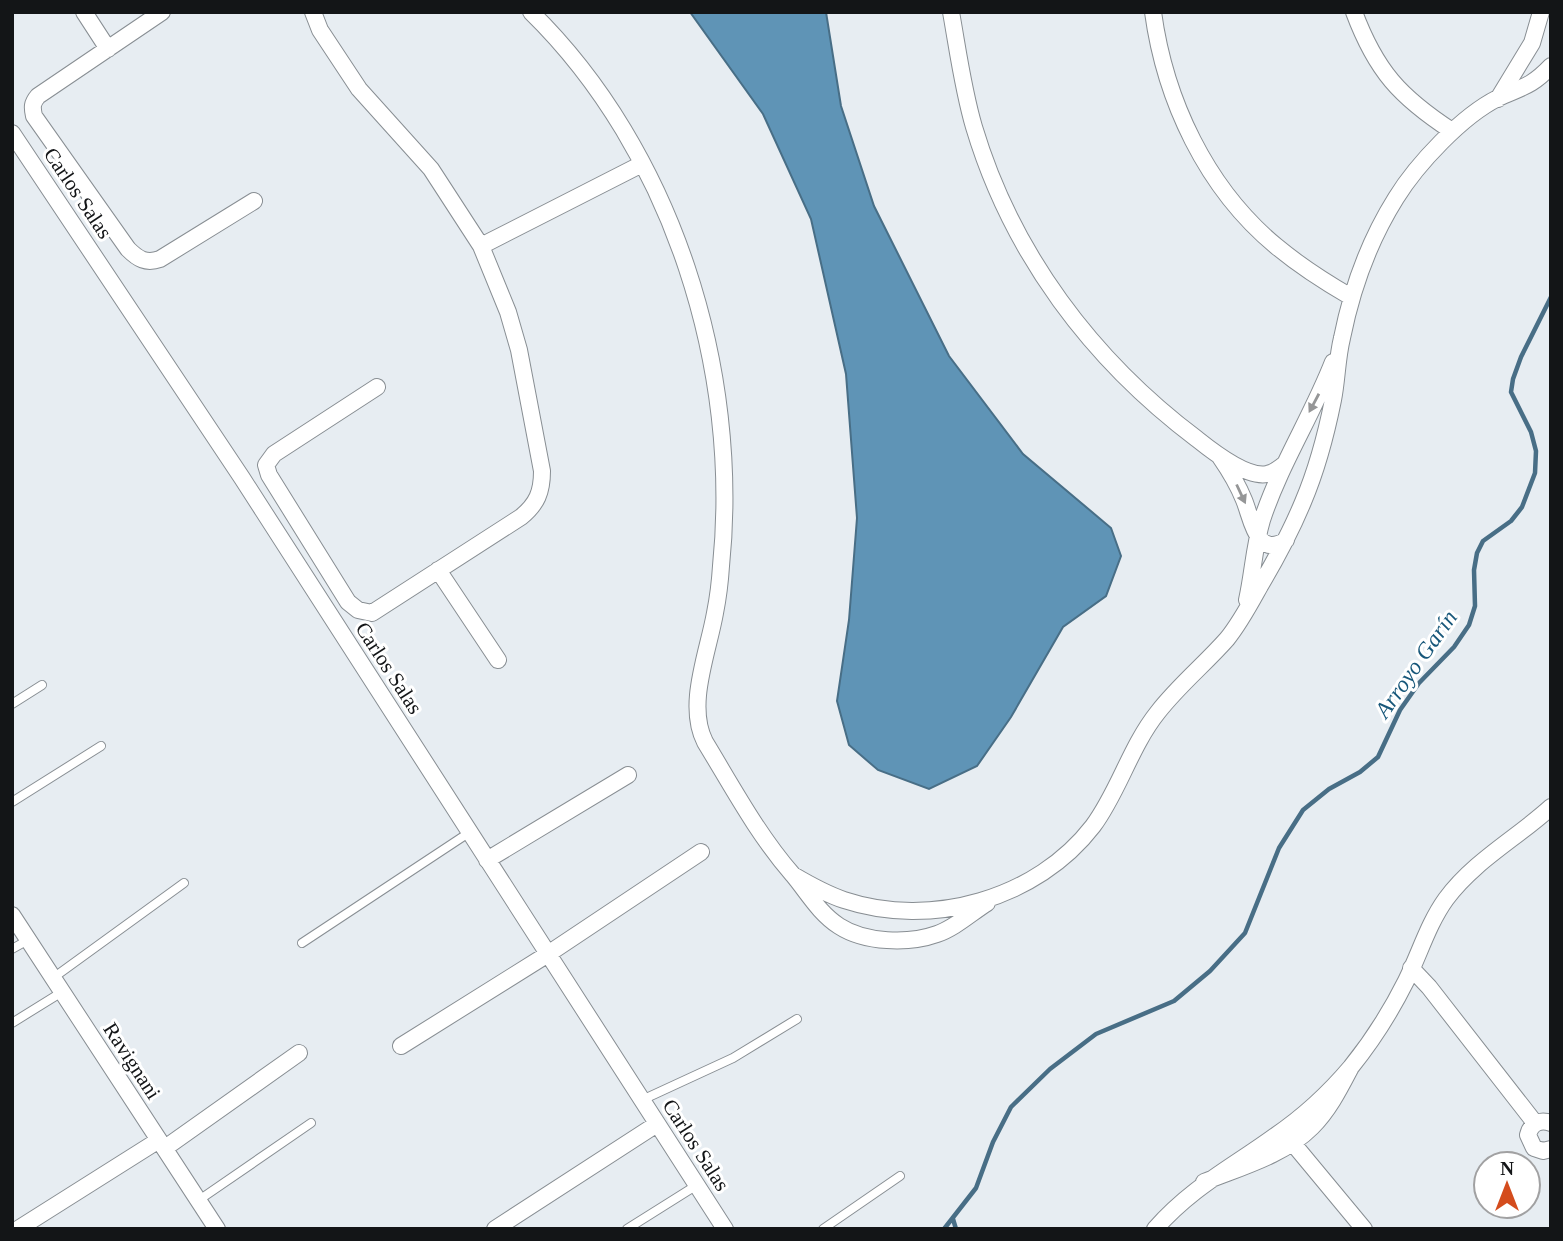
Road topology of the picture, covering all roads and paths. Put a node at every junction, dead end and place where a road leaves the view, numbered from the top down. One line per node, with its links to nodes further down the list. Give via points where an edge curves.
1 (84, 12): 10 (street)
2 (162, 12): 10 (street)
3 (313, 12): 18 (street, via 359,89 431,169)
4 (531, 12): 16 (street, via 598,90)
5 (951, 12): 23 (street, via 974,125 1022,242 1093,344 1132,386)
6 (1153, 12): 19 (street, via 1169,88 1211,173 1273,244)
7 (1353, 12): 14 (street, via 1382,71 1424,113)
8 (1541, 12): 9 (street)
9 (1532, 43): 11 (street, via 1540,58); 13 (street)
10 (108, 49): 17 (street, via 38,96 32,108 134,255 147,261 160,259)
11 (1551, 61)
12 (1551, 66): 13 (street, via 1527,87)
13 (1498, 99): 14 (street)
14 (1452, 131): 19 (street, via 1396,196)
15 (12, 133): 37 (street, Carlos Salas)
16 (642, 163): 18 (street); 40 (street, via 694,290 708,339 720,424 724,533 697,722 762,836)
17 (254, 201)
18 (481, 246): 28 (street, via 519,350 542,486 521,517)
19 (1352, 298): 20 (street)
20 (1341, 341): 22 (street, one-way to 22); 24 (street)
21 (377, 387): 28 (street, via 274,454 266,466 348,602 358,610 372,613)
22 (1293, 449): 24 (street, via 1307,445); 25 (street)
23 (1219, 455): 25 (street, via 1258,475); 26 (street, one-way to 26)
24 (1320, 458): 27 (street)
25 (1285, 464): 26 (street)
26 (1258, 536): 27 (street, via 1272,545); 29 (street)
27 (1286, 540): 29 (street)
28 (438, 570): 30 (street)
29 (1243, 616): 42 (street, via 1147,726 1107,803 1080,842 1050,869)
30 (498, 660)
31 (42, 685): 32 (lane)
32 (12, 704)
33 (101, 746): 35 (lane)
34 (628, 775): 39 (street)
35 (12, 802)
36 (1550, 810): 52 (street, via 1459,883 1438,912)
37 (470, 832): 39 (street, Carlos Salas); 49 (lane)
38 (701, 852): 51 (street)
39 (487, 860): 51 (street, Carlos Salas)
40 (793, 875): 43 (street, via 817,889); 46 (street, via 822,912 839,926)
41 (184, 883): 53 (lane)
42 (991, 899): 44 (street); 47 (street, via 939,934)
43 (864, 905): 44 (street); 46 (street, via 858,917)
44 (919, 910): 47 (street, via 928,925)
45 (12, 915): 48 (street, Ravignani)
46 (867, 937): 47 (street)
47 (917, 939)
48 (28, 940): 50 (lane); 53 (street, Ravignani)
49 (302, 943)
50 (12, 949)
51 (548, 954): 57 (street); 59 (street, Carlos Salas)
52 (1411, 968): 61 (street); 63 (street, via 1378,1030 1324,1113 1313,1126)
53 (53, 978): 54 (street, Ravignani)
54 (62, 992): 56 (lane); 64 (street, Ravignani)
55 (797, 1019): 59 (lane, via 733,1058)
56 (12, 1023)
57 (401, 1046)
58 (299, 1053): 64 (street)
59 (642, 1100): 62 (street, Carlos Salas)
60 (311, 1123): 68 (lane)
61 (1543, 1123): 65 (street, via 1529,1130 1531,1144 1538,1150)
62 (657, 1124): 67 (street, Carlos Salas); 71 (street)
63 (1288, 1137): 75 (street, via 1204,1182); 76 (street)
64 (162, 1144): 68 (street, Ravignani); 69 (street)
65 (1551, 1149)
66 (900, 1176): 74 (lane)
67 (697, 1185): 72 (lane); 73 (street, Carlos Salas)
68 (199, 1200): 70 (street, Ravignani)
69 (18, 1229)
70 (217, 1229)
71 (495, 1229)
72 (627, 1229)
73 (725, 1229)
74 (823, 1229)
75 (1155, 1229)
76 (1364, 1229)

